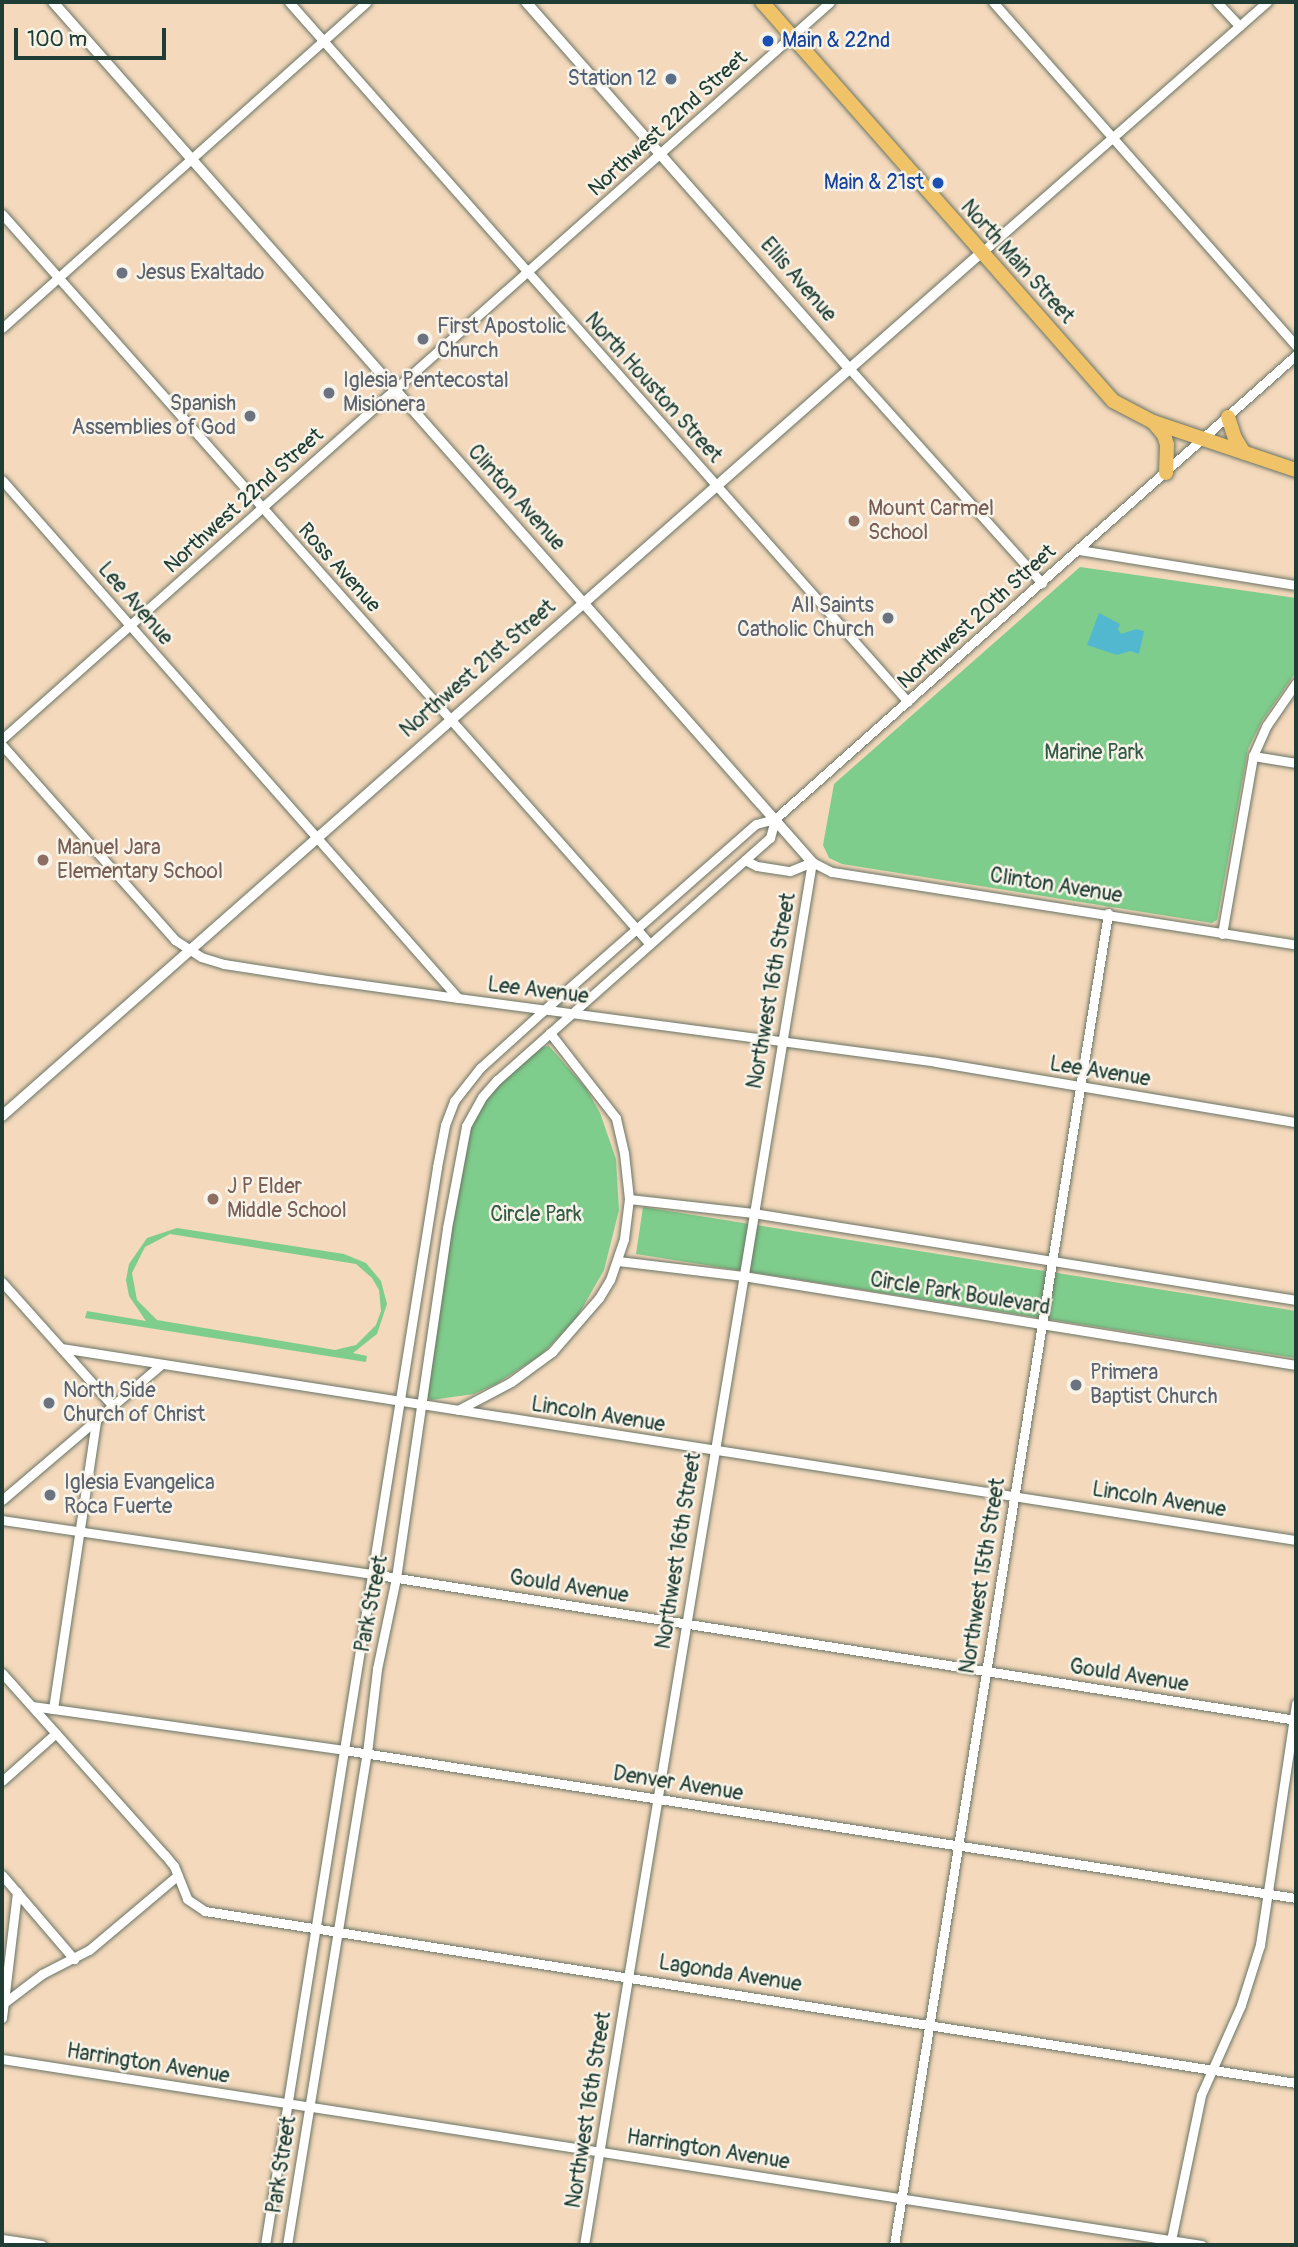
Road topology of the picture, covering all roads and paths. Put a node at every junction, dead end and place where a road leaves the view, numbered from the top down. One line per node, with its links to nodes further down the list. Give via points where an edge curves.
1 (53, 2): 15 (street, Clinton Avenue)
2 (289, 2): 12 (street, North Houston Street)
3 (366, 2): 12 (street)
4 (526, 2): 14 (street, Ellis Avenue)
5 (762, 2): 11 (main road, North Main Street)
6 (830, 2): 11 (street, Northwest 22nd Street)
7 (993, 2): 13 (street)
8 (1217, 2): 10 (street)
9 (1267, 2): 10 (street)
10 (1239, 26): 13 (street)
11 (792, 36): 14 (street, Northwest 22nd Street); 17 (main road, North Main Street)
12 (323, 40): 15 (street); 18 (street, North Houston Street)
13 (1112, 138): 17 (street); 21 (street)
14 (660, 153): 18 (street, Northwest 22nd Street); 23 (street, Ellis Avenue)
15 (190, 157): 19 (street); 24 (street, Clinton Avenue)
16 (2, 214): 19 (street, Ross Avenue)
17 (981, 253): 23 (street, Northwest 21st Street); 26 (main road, North Main Street, via 1113,401)
18 (527, 273): 24 (street, Northwest 22nd Street); 32 (street, North Houston Street)
19 (58, 277): 20 (street); 33 (street, Ross Avenue)
20 (2, 328)
21 (1296, 346)
22 (1296, 355): 25 (street, Northwest 20th Street)
23 (849, 368): 32 (street, Northwest 21st Street); 35 (street, Ellis Avenue)
24 (394, 391): 33 (street, Northwest 22nd Street); 37 (street, Clinton Avenue)
25 (1228, 417): 27 (street, Northwest 20th Street); 28 (main road)
26 (1153, 422): 27 (main road, North Main Street); 30 (main road, via 1164,435)
27 (1202, 440): 28 (main road, North Main Street); 30 (street, Northwest 20th Street)
28 (1244, 453): 29 (main road, North Main Street)
29 (1296, 470)
30 (1166, 473): 34 (street, Northwest 20th Street)
31 (2, 480): 38 (street, Lee Avenue)
32 (716, 485): 37 (street, Northwest 21st Street); 40 (street, North Houston Street)
33 (262, 508): 38 (street, Northwest 22nd Street); 41 (street, Ross Avenue)
34 (1080, 550): 35 (street, Northwest 20th Street); 36 (street)
35 (1042, 583): 40 (street, Northwest 20th Street)
36 (1296, 585)
37 (583, 603): 41 (street, Northwest 21st Street); 46 (street, Clinton Avenue)
38 (130, 626): 42 (street, Northwest 22nd Street); 47 (street, Lee Avenue)
39 (1296, 683): 44 (street)
40 (908, 702): 46 (street, Northwest 20th Street)
41 (451, 720): 47 (street, Northwest 21st Street); 51 (street, Ross Avenue)
42 (2, 739)
43 (2, 745): 55 (street, via 175,940)
44 (1252, 756): 45 (street); 52 (street)
45 (1296, 763)
46 (775, 819): 48 (street, Northwest 20th Street, via 770,838); 49 (street, Clinton Avenue); 51 (street, Northwest 20th Street, via 756,824)
47 (318, 838): 55 (street, Northwest 21st Street); 56 (street, Lee Avenue)
48 (746, 860): 49 (street, via 790,871); 53 (street, Northwest 20th Street)
49 (812, 862): 50 (street, Clinton Avenue, via 832,872); 60 (street, Northwest 16th Street)
50 (1108, 913): 52 (street, Clinton Avenue); 61 (street, Northwest 15th Street)
51 (637, 929): 53 (street, Ross Avenue); 57 (street, Northwest 20th Street)
52 (1222, 934): 54 (street, Clinton Avenue)
53 (650, 944): 58 (street, Northwest 20th Street)
54 (1296, 945)
55 (190, 950): 56 (street, via 224,964); 62 (street, Northwest 21st Street)
56 (458, 998): 57 (street, Lee Avenue)
57 (543, 1011): 58 (street, Lee Avenue); 75 (street, Park Street, via 480,1068 448,1114)
58 (573, 1013): 59 (street, Park Street); 60 (street, Lee Avenue)
59 (550, 1033): 64 (street, via 616,1118); 77 (street, Park Street, via 496,1080 466,1126)
60 (781, 1044): 61 (street, Lee Avenue, via 936,1062); 65 (street, Northwest 16th Street)
61 (1080, 1087): 63 (street, Lee Avenue); 67 (street, Northwest 15th Street)
62 (2, 1116)
63 (1296, 1122)
64 (629, 1199): 65 (street); 66 (street)
65 (753, 1213): 67 (street); 68 (street, Northwest 16th Street)
66 (618, 1261): 68 (street, Circle Park Boulevard); 78 (street, via 599,1298 552,1352 511,1382)
67 (1052, 1261): 70 (street); 71 (street, Northwest 15th Street)
68 (743, 1276): 71 (street, Circle Park Boulevard); 80 (street, Northwest 16th Street)
69 (2, 1282): 72 (street)
70 (1296, 1300)
71 (1042, 1325): 74 (street, Circle Park Boulevard); 81 (street, Northwest 15th Street)
72 (61, 1348): 73 (street, Lincoln Avenue); 76 (street)
73 (162, 1364): 75 (street, Lincoln Avenue); 76 (street)
74 (1296, 1365)
75 (399, 1402): 77 (street, Lincoln Avenue); 86 (street, Park Street)
76 (111, 1404): 79 (street)
77 (419, 1405): 78 (street, Lincoln Avenue); 87 (street, Park Street)
78 (458, 1410): 80 (street, Lincoln Avenue)
79 (97, 1416): 82 (street); 84 (street)
80 (713, 1450): 81 (street, Lincoln Avenue); 88 (street, Northwest 16th Street)
81 (1014, 1494): 85 (street, Lincoln Avenue); 89 (street, Northwest 15th Street)
82 (2, 1500)
83 (2, 1520): 84 (street, Gould Avenue)
84 (79, 1530): 86 (street, Gould Avenue); 93 (street)
85 (1296, 1540)
86 (372, 1574): 87 (street, Gould Avenue); 96 (street, Park Street)
87 (396, 1578): 88 (street, Gould Avenue); 97 (street, Park Street, via 377,1669)
88 (684, 1623): 89 (street, Gould Avenue); 99 (street, Northwest 16th Street)
89 (986, 1671): 94 (street, Gould Avenue); 100 (street, Northwest 15th Street)
90 (2, 1673): 92 (street, Lagonda Avenue)
91 (1296, 1704): 94 (street)
92 (32, 1706): 93 (street, Denver Avenue); 95 (street, Lagonda Avenue)
93 (53, 1709): 96 (street, Denver Avenue)
94 (1295, 1720): 104 (street)
95 (56, 1733): 98 (street); 102 (street, Lagonda Avenue)
96 (344, 1750): 97 (street, Denver Avenue); 106 (street, Park Street)
97 (367, 1753): 99 (street, Denver Avenue); 107 (street, Park Street)
98 (2, 1781)
99 (657, 1799): 100 (street, Denver Avenue); 109 (street, Northwest 16th Street)
100 (958, 1844): 104 (street, Denver Avenue); 112 (street, Northwest 15th Street)
101 (2, 1875): 103 (street)
102 (178, 1875): 106 (street, Lagonda Avenue, via 187,1899 205,1911); 108 (street)
103 (17, 1892): 108 (street); 110 (street)
104 (1268, 1894): 105 (street, Denver Avenue); 114 (street, via 1260,1945 1241,2005)
105 (1296, 1898)
106 (316, 1928): 107 (street, Lagonda Avenue); 116 (street, Park Street)
107 (338, 1931): 109 (street, Lagonda Avenue); 117 (street, Park Street)
108 (74, 1959): 110 (street, via 42,1974)
109 (628, 1976): 112 (street, Lagonda Avenue); 118 (street, Northwest 16th Street)
110 (4, 2003): 111 (street)
111 (2, 2018)
112 (930, 2023): 114 (street, Lagonda Avenue); 119 (street, Northwest 15th Street)
113 (2, 2059): 116 (street, Harrington Avenue)
114 (1210, 2070): 115 (street, Lagonda Avenue); 121 (street)
115 (1296, 2083)
116 (288, 2102): 117 (street, Harrington Avenue); 123 (street, Park Street)
117 (310, 2105): 118 (street, Harrington Avenue); 124 (street, Park Street)
118 (600, 2151): 119 (street, Harrington Avenue); 125 (street, Northwest 16th Street)
119 (902, 2198): 121 (street, Harrington Avenue); 126 (street, Northwest 15th Street)
120 (2, 2239): 122 (street)
121 (1171, 2243): 127 (street, Harrington Avenue)
122 (42, 2245)
123 (265, 2245)
124 (287, 2245)
125 (584, 2245)
126 (894, 2245)
127 (1202, 2245)

